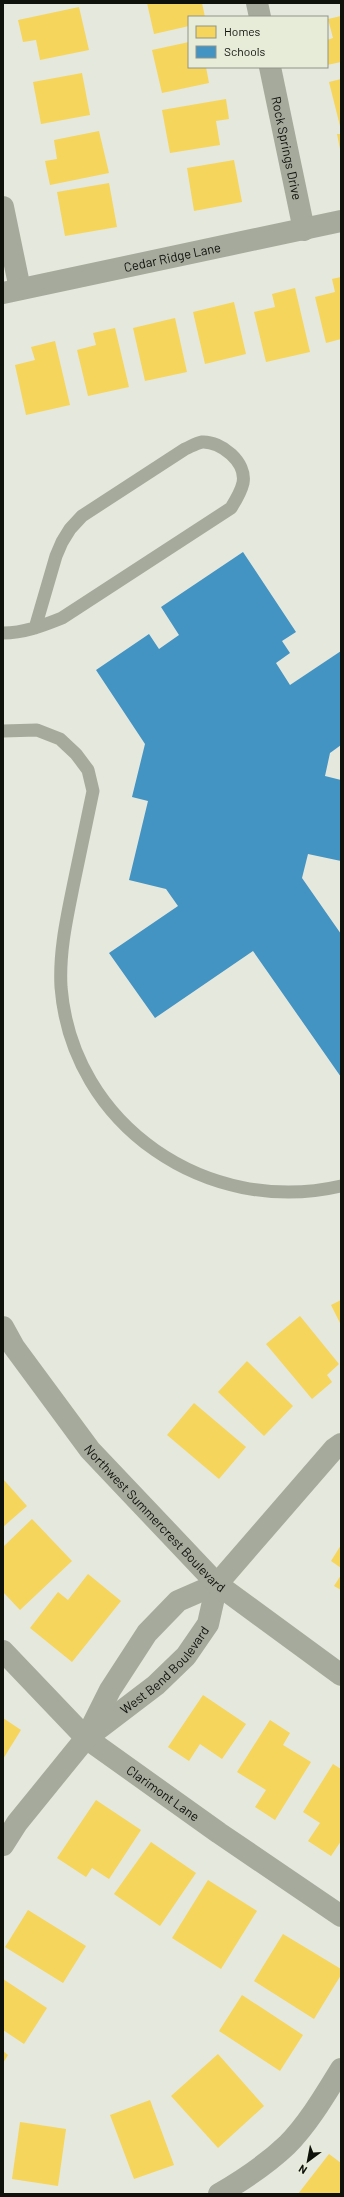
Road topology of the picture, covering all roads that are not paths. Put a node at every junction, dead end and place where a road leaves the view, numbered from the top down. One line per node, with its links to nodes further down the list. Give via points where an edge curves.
1 (258, 3): 2 (street)
2 (260, 16)
3 (270, 68): 6 (street, Rock Springs Drive)
4 (3, 207): 7 (street)
5 (341, 221): 6 (street, Cedar Ridge Lane)
6 (304, 230): 7 (street, Cedar Ridge Lane)
7 (11, 291)
8 (35, 628): 8 (lane, via 62,618 232,508 244,482 242,468 233,456 219,444 201,442 82,516 62,542); 9 (lane, via 21,633)
9 (3, 633)
10 (3, 731): 11 (lane, via 37,730 60,739 88,770 93,790 64,929 61,988 76,1051 91,1082 111,1110 138,1138 168,1160 204,1177 241,1188 280,1191)
11 (341, 1186)
12 (3, 1327): 14 (street, Northwest Summercrest Boulevard, via 14,1347 90,1450)
13 (341, 1444): 14 (street, West Bend Boulevard)
14 (216, 1584): 16 (street, Northwest Summercrest Boulevard); 17 (street, West Bend Boulevard, via 178,1601 147,1633 110,1690); 17 (street, West Bend Boulevard, via 208,1624 186,1656 156,1685)
15 (3, 1651): 17 (street, Clarimont Lane)
16 (341, 1675)
17 (86, 1738): 18 (street, West Bend Boulevard, via 17,1823); 19 (street, Clarimont Lane)
18 (3, 1845)
19 (341, 1916)
20 (341, 2069): 21 (street, via 321,2102 287,2144 242,2181)
21 (219, 2194)

